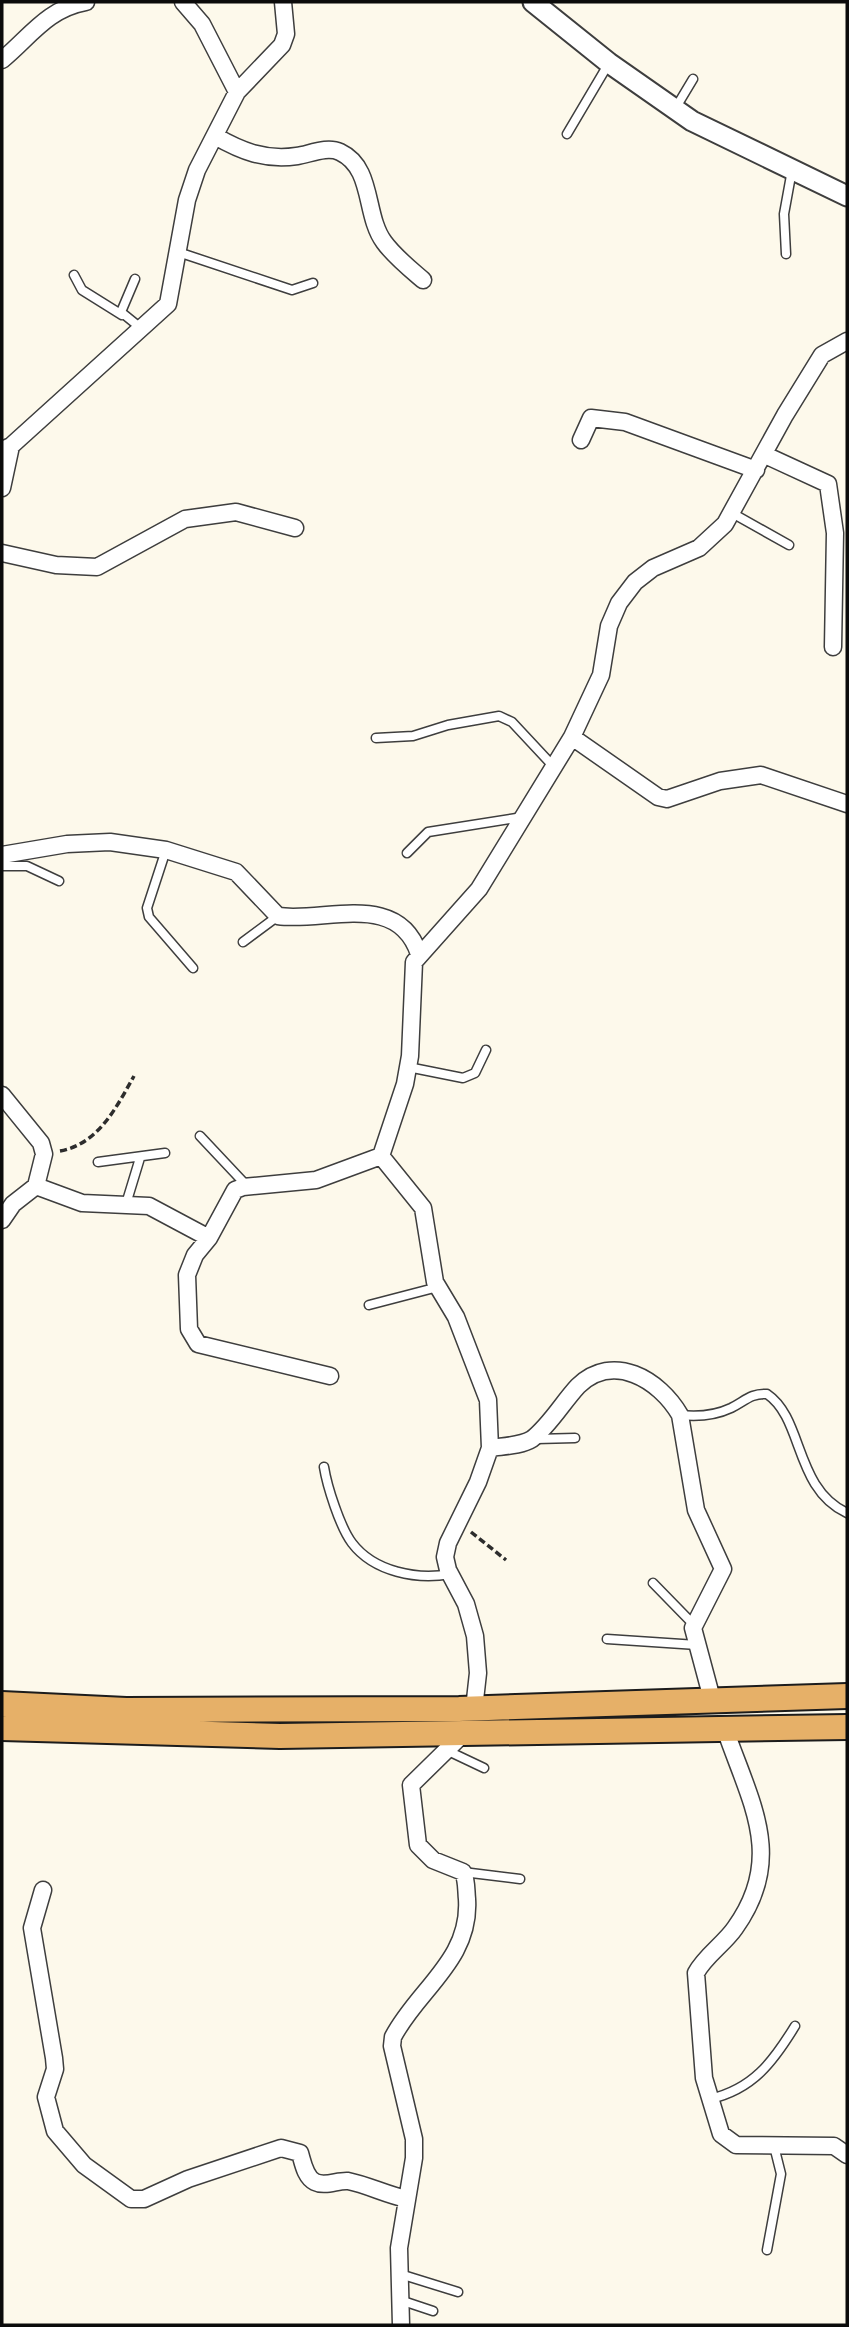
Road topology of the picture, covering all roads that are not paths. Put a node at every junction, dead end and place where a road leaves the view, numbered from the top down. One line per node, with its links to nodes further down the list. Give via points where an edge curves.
1 (86, 2): 5 (street, via 41,21)
2 (183, 2): 8 (street, via 202,23)
3 (283, 2): 8 (street, via 286,34 282,45)
4 (533, 2): 6 (street)
5 (2, 60)
6 (609, 63): 9 (street); 10 (lane)
7 (693, 79): 9 (lane)
8 (237, 92): 11 (street)
9 (674, 109): 12 (street)
10 (567, 134)
11 (215, 136): 14 (street, via 194,180); 18 (street, via 260,156 337,150 348,157 362,175 383,241)
12 (792, 170): 13 (street); 15 (lane, via 784,214)
13 (847, 196)
14 (177, 251): 19 (lane, via 292,290); 21 (street, via 168,304)
15 (786, 254)
16 (74, 275): 20 (lane, via 82,290)
17 (135, 279): 20 (lane)
18 (422, 280)
19 (313, 283)
20 (122, 315): 21 (lane)
21 (142, 329): 24 (street)
22 (847, 341): 25 (street, via 822,355)
23 (581, 440): 26 (street, via 591,418 625,422)
24 (7, 448): 27 (street)
25 (765, 455): 26 (street); 32 (street, via 828,484 835,533)
26 (756, 470): 28 (street)
27 (2, 488)
28 (732, 513): 30 (lane); 34 (street, via 711,539 653,568 619,603 609,626 601,675)
29 (295, 528): 31 (street, via 236,513 195,517 159,531 97,567 57,565)
30 (789, 545)
31 (2, 553)
32 (833, 647)
33 (376, 737): 35 (lane, via 413,736 448,725 506,718)
34 (572, 737): 35 (street); 36 (street, via 658,797 667,799 720,781 761,775)
35 (554, 767): 37 (street)
36 (847, 804)
37 (523, 817): 39 (lane, via 428,832); 45 (street, via 471,899)
38 (166, 850): 40 (street, via 110,842); 43 (street, via 236,872); 46 (lane, via 147,908 149,917)
39 (407, 853)
40 (2, 855)
41 (2, 866): 42 (lane, via 27,866)
42 (59, 881)
43 (278, 916): 44 (lane); 45 (street, via 354,912 383,918 413,937)
44 (243, 942)
45 (419, 954): 48 (street, via 414,962)
46 (193, 968)
47 (486, 1051): 48 (lane, via 475,1073 463,1078)
48 (408, 1067): 52 (street)
49 (2, 1096): 55 (street, via 41,1143 44,1154)
50 (200, 1136): 56 (lane)
51 (166, 1153): 53 (lane)
52 (380, 1156): 56 (street, via 316,1180); 60 (street, via 423,1208)
53 (140, 1158): 54 (lane); 57 (lane)
54 (98, 1162)
55 (36, 1186): 57 (street, via 82,1203); 58 (street)
56 (247, 1186): 59 (street, via 230,1195)
57 (126, 1204): 59 (street, via 149,1206)
58 (5, 1209)
59 (209, 1238): 62 (street, via 187,1275 193,1341)
60 (438, 1287): 61 (lane); 66 (street, via 456,1317 488,1400)
61 (369, 1305)
62 (330, 1376)
63 (680, 1415): 65 (street, via 642,1376 622,1369 600,1372 581,1384); 68 (lane, via 710,1415 751,1395 767,1394 781,1410 820,1494); 71 (street, via 696,1510 723,1569)
64 (575, 1438): 65 (lane)
65 (532, 1439): 66 (street)
66 (490, 1448): 69 (street, via 448,1543 445,1557)
67 (324, 1466): 69 (lane, via 352,1543 394,1571 424,1577)
68 (847, 1514)
69 (450, 1574): 77 (street, via 466,1604 475,1636 478,1673)
70 (653, 1583): 71 (lane)
71 (694, 1625): 73 (street)
72 (607, 1639): 73 (lane)
73 (697, 1645): 75 (street)
74 (847, 1696): 75 (highway)
75 (712, 1699): 77 (highway)
76 (2, 1704): 77 (highway, via 126,1710)
77 (474, 1709)
78 (847, 1727): 80 (highway)
79 (2, 1728): 81 (highway)
80 (725, 1729): 81 (highway); 87 (street, via 761,1834 762,1863 755,1895 734,1929 696,1973 704,2078)
81 (455, 1742): 82 (lane); 83 (street, via 415,1778 410,1791 418,1845 424,1854)
82 (484, 1768)
83 (463, 1872): 84 (lane); 90 (street, via 467,1912 463,1936 452,1960 393,2037 414,2139)
84 (520, 1878)
85 (43, 1890): 90 (street, via 32,1928 55,2069 46,2096 55,2131 84,2165 115,2191 144,2199 281,2148 300,2153 313,2181 346,2181)
86 (795, 2026): 87 (lane, via 755,2078 741,2090)
87 (710, 2099): 88 (street, via 727,2141)
88 (774, 2146): 89 (street, via 834,2146); 91 (lane, via 781,2174)
89 (847, 2155)
90 (407, 2199): 92 (street)
91 (767, 2250)
92 (400, 2274): 93 (lane); 94 (street)
93 (458, 2292)
94 (400, 2300): 95 (lane); 96 (street)
95 (433, 2311)
96 (401, 2325)

